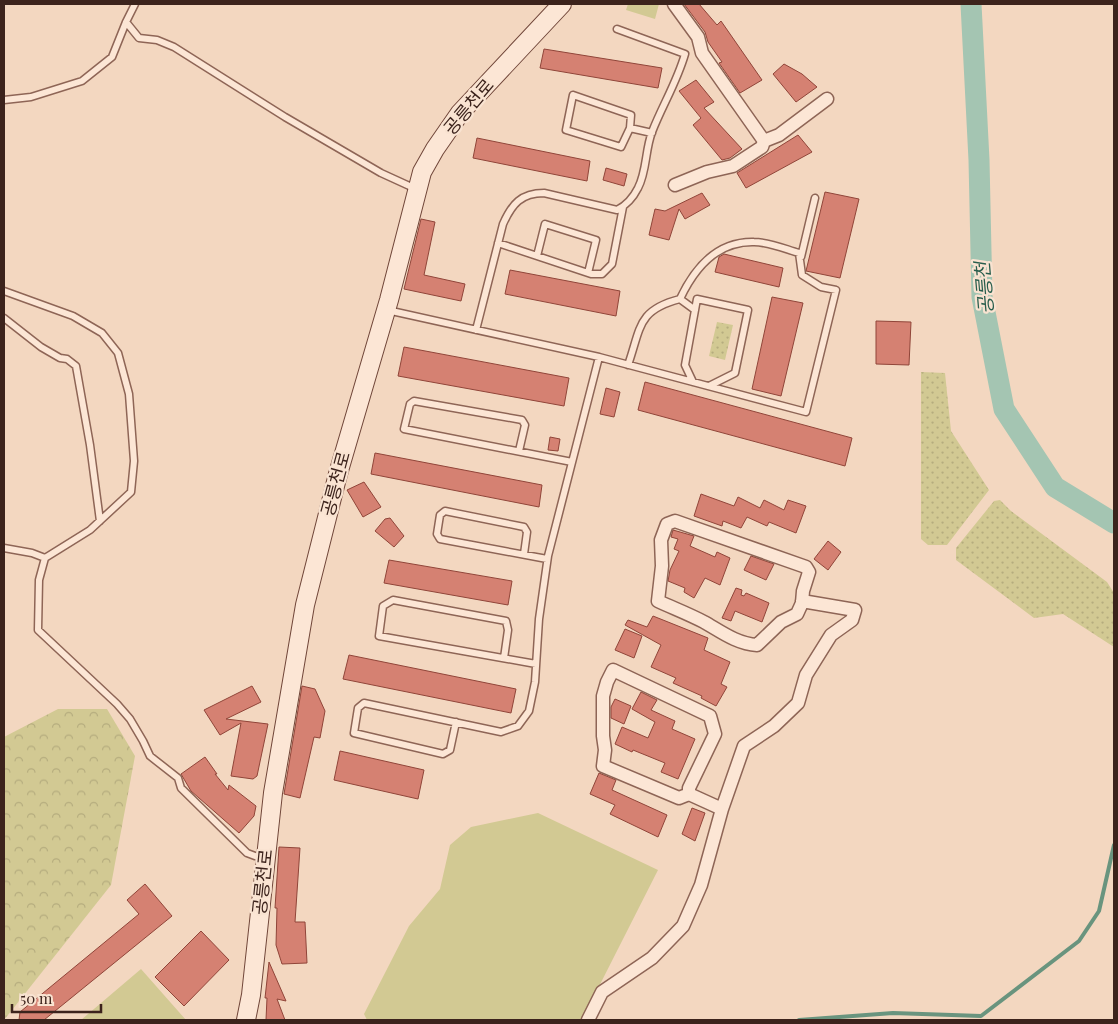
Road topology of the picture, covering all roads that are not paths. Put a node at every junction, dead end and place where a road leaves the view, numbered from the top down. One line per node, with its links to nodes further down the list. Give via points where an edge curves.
1 (135, 4): 4 (lane)
2 (562, 4): 12 (street, 공릉천로, via 460,113 422,172)
3 (674, 4): 10 (street, via 698,37 702,53)
4 (126, 22): 7 (lane, via 112,57 82,81 31,97); 12 (lane, via 139,38 157,40 174,47 381,173)
5 (617, 29): 9 (lane, via 685,54)
6 (827, 98): 10 (street, via 779,135)
7 (4, 100)
8 (630, 128): 8 (lane, via 631,115 573,95 566,130 621,146); 9 (lane)
9 (652, 133): 14 (lane, via 642,179)
10 (764, 141): 11 (street, via 762,147 733,166)
11 (675, 186)
12 (418, 190): 21 (street, 공릉천로)
13 (815, 198): 17 (lane)
14 (623, 207): 15 (lane, via 617,210 534,193 510,208); 18 (lane, via 612,264 602,274)
15 (498, 243): 16 (lane); 24 (lane)
16 (537, 256): 18 (lane); 18 (lane, via 545,224 596,240)
17 (800, 261): 20 (lane, via 799,253 755,242 728,245 689,280); 28 (lane, via 802,275 821,287 836,290 806,412)
18 (588, 273)
19 (4, 291): 31 (lane, via 73,316 102,333 118,353 129,394 134,461 130,492)
20 (680, 299): 22 (lane); 26 (lane, via 649,313 640,326)
21 (386, 310): 24 (lane); 42 (street, 공릉천로, via 338,474 305,605 273,793)
22 (695, 310): 27 (lane, via 685,365); 28 (lane, via 697,299 748,310 735,372)
23 (4, 318): 31 (lane, via 41,347 76,366)
24 (476, 330): 25 (lane)
25 (599, 357): 26 (lane); 30 (lane)
26 (628, 365): 27 (lane)
27 (694, 382): 28 (lane)
28 (709, 386)
29 (519, 451): 29 (lane, via 404,429 410,404 414,401 522,420); 30 (lane)
30 (572, 462): 35 (lane)
31 (100, 521): 34 (lane)
32 (4, 548): 34 (lane)
33 (524, 554): 33 (lane, via 440,539 437,534 440,515 445,511 524,527 527,532); 35 (lane)
34 (45, 558): 42 (lane, via 39,580 38,630 118,704 150,756 178,778 181,788 194,802 247,853)
35 (547, 559): 38 (lane)
36 (802, 600): 36 (street, via 809,572 806,567 675,521 667,524 661,540 658,601 726,635 757,645 781,622 797,614); 41 (street, via 854,610 852,620 831,635 806,675 798,703 774,726 744,746)
37 (504, 658): 37 (lane, via 378,636 383,606 392,600 506,622); 38 (lane)
38 (536, 664): 39 (lane, via 529,711 518,726 501,732)
39 (456, 722): 39 (lane, via 364,703 358,708 354,733 443,754 450,750)
40 (689, 794): 40 (street, via 714,734 710,716 613,670 603,696 603,766 679,798); 41 (street)
41 (722, 809): 44 (street, via 701,885 683,926 652,958 602,992)
42 (266, 857): 43 (street, 공릉천로)
43 (246, 1020)
44 (588, 1020)

